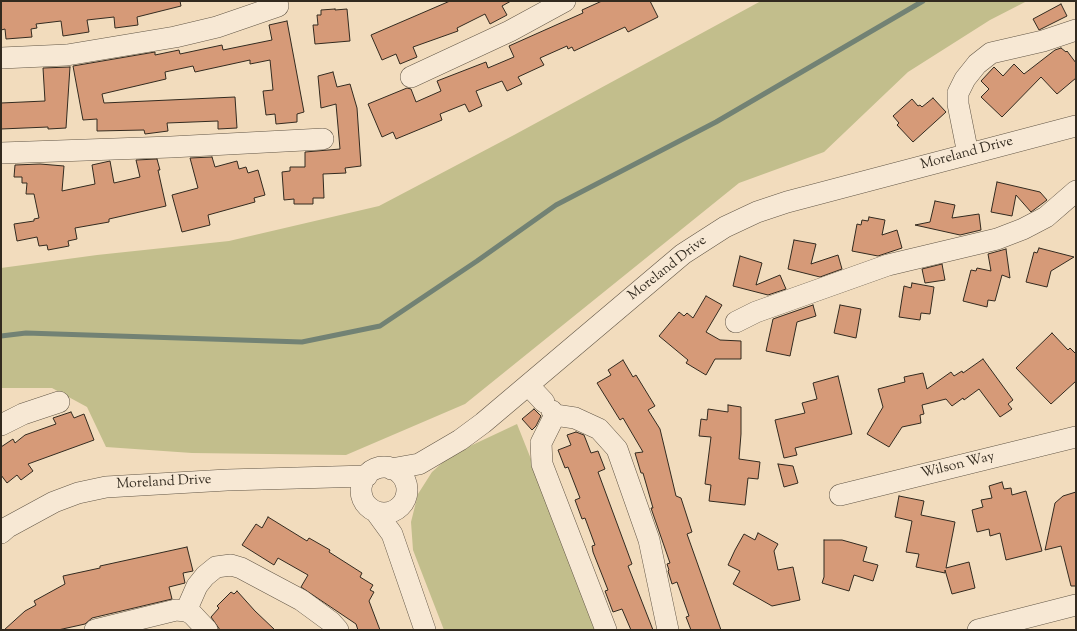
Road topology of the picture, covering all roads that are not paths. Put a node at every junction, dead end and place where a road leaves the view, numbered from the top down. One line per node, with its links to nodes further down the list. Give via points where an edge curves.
1 (565, 1): 5 (street, via 510,31)
2 (278, 6): 4 (street, via 217,27 175,37 67,55)
3 (1076, 30): 9 (street, via 1043,42 991,53 977,64 965,78 958,93)
4 (1, 58)
5 (411, 77)
6 (1076, 126): 9 (street, Moreland Drive)
7 (323, 139): 8 (street)
8 (1, 153)
9 (968, 154): 12 (street, Moreland Drive, via 787,202 757,212 726,227 683,254)
10 (1076, 191): 11 (street, via 1046,217 1023,229 997,239 888,265 756,312)
11 (736, 322)
12 (528, 385): 14 (street); 17 (street, Moreland Drive, via 471,432)
13 (59, 402): 15 (street, via 22,414)
14 (550, 410): 32 (street, via 541,443 542,464); 33 (street, via 599,429 617,449 650,540)
15 (1, 425)
16 (1076, 436): 21 (street, Wilson Way)
17 (419, 464): 18 (street, Moreland Drive); 20 (street)
18 (391, 469): 19 (street, via 378,469); 20 (street, via 402,476)
19 (364, 485): 23 (street, via 367,505); 24 (street, Moreland Drive, via 338,478 227,480 106,487 54,502)
20 (407, 488): 22 (street, via 405,500)
21 (840, 495)
22 (397, 510): 23 (street, via 387,513); 25 (street)
23 (376, 512): 25 (street)
24 (1, 532)
25 (392, 534): 31 (street)
26 (1076, 606): 34 (street)
27 (186, 611): 28 (street, via 176,610); 29 (street); 30 (street, via 205,576 216,568 231,565 301,600)
28 (95, 630)
29 (207, 630)
30 (338, 630)
31 (425, 630)
32 (606, 630)
33 (668, 630)
34 (978, 630)

